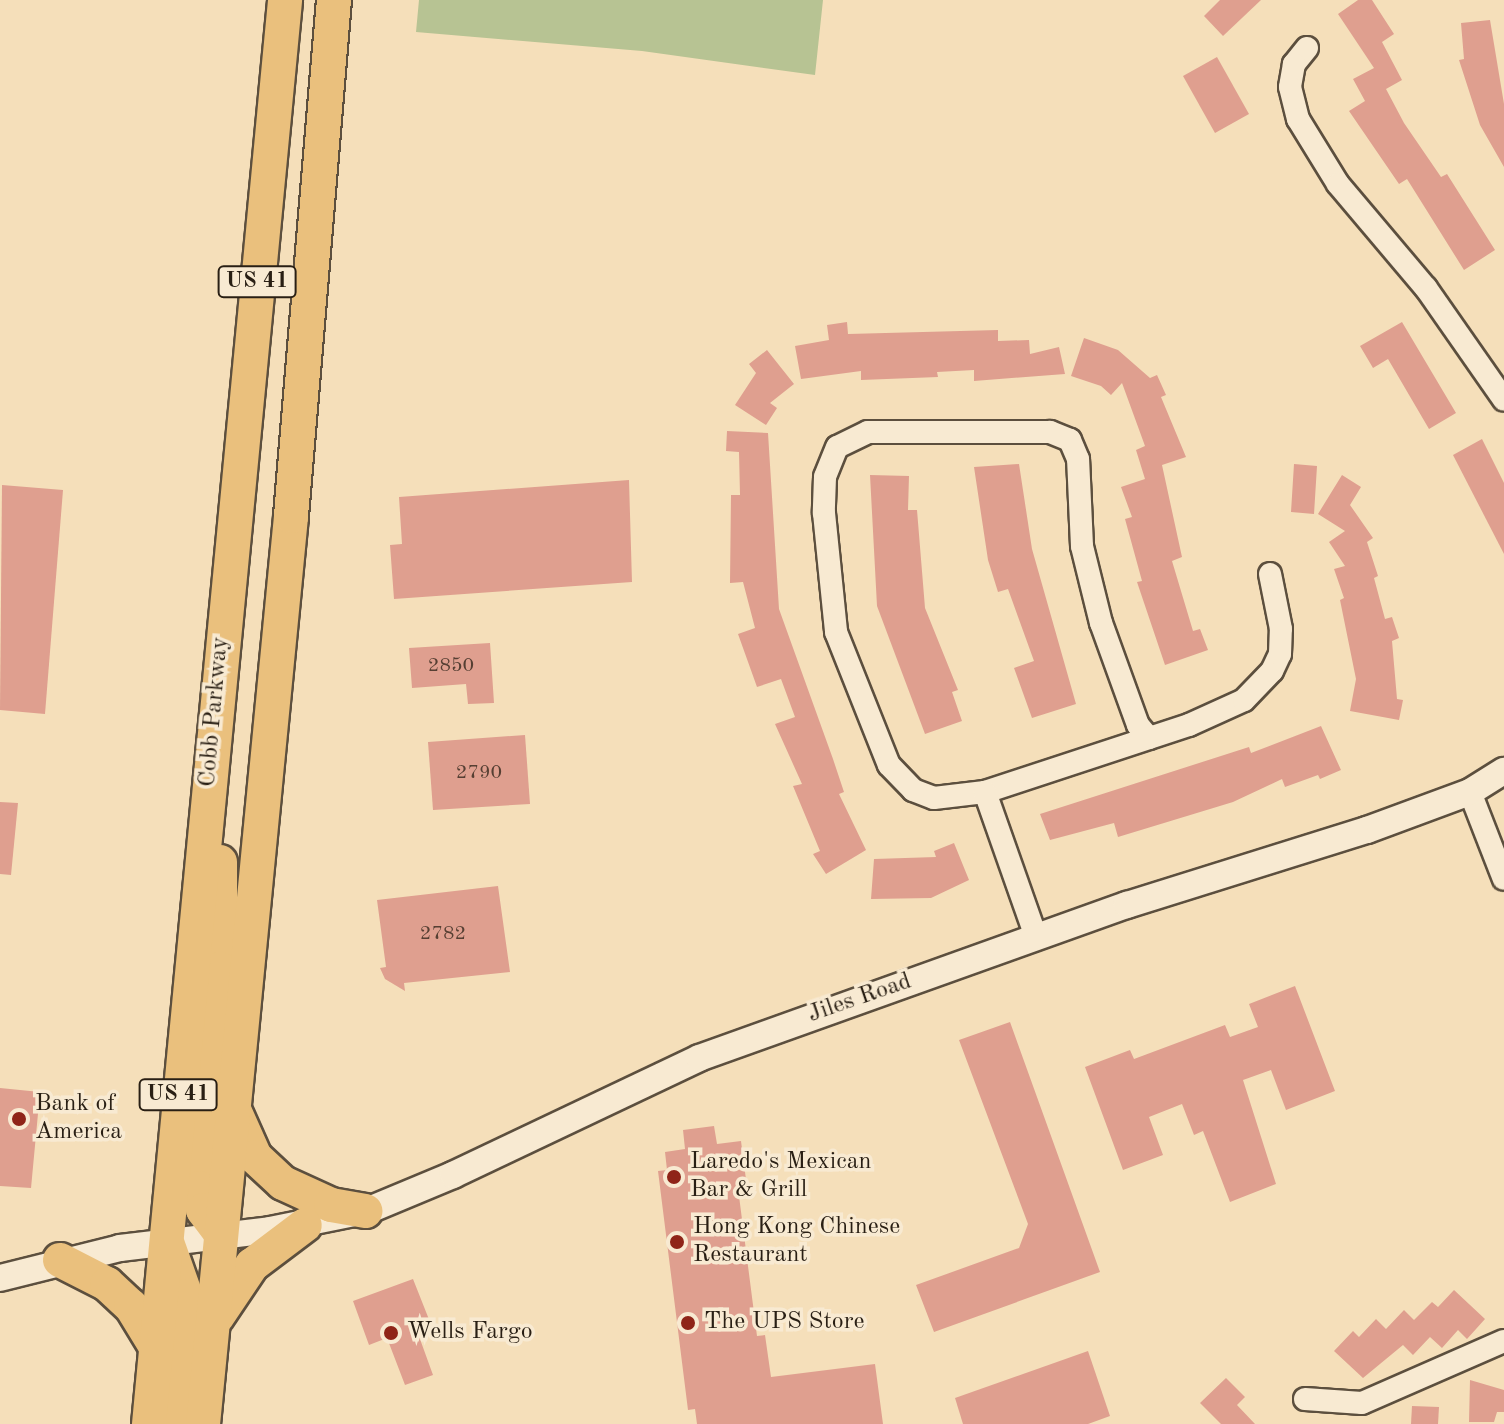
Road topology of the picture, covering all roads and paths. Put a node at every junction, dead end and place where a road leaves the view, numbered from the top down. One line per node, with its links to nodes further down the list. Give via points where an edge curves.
1 (285, 0): 8 (main road, Cobb Parkway / US 41)
2 (334, 0): 13 (main road, US 41)
3 (1307, 48): 4 (street, via 1294,64 1290,87 1298,119 1338,184 1426,288)
4 (1504, 400)
5 (1270, 574): 6 (street, via 1281,629 1272,671 1244,700)
6 (1149, 738): 9 (street); 9 (street, via 1138,725 1101,623 1082,546 1078,459 1070,440 1050,432 991,430 856,435 828,460 824,513 831,612 855,684 889,765 913,790 934,798)
7 (1504, 771): 10 (street, Jiles Road)
8 (208, 789): 16 (main road, via 220,837 220,969 200,1188 203,1210); 17 (main road, Cobb Parkway / US 41)
9 (985, 792): 12 (street)
10 (1470, 792): 11 (street); 12 (street, Jiles Road)
11 (1504, 879)
12 (1036, 937): 14 (street, Jiles Road, via 699,1058)
13 (234, 1106): 14 (main road, via 255,1157 268,1171 314,1199); 16 (main road, US 41)
14 (365, 1211): 15 (street, Jiles Road)
15 (305, 1225): 16 (street, Jiles Road); 20 (main road, via 238,1280)
16 (221, 1234): 17 (street, Jiles Road); 20 (main road, US 41)
17 (165, 1241): 18 (street, Jiles Road); 22 (main road, Cobb Parkway / US 41); 25 (main road, via 182,1272 186,1296)
18 (60, 1260): 19 (street, Jiles Road); 22 (main road, via 107,1284 131,1306)
19 (0, 1278)
20 (212, 1333): 26 (main road, US 41)
21 (1504, 1341): 23 (street, via 1362,1403)
22 (156, 1347): 24 (main road, Cobb Parkway / US 41)
23 (1305, 1399)
24 (149, 1424)
25 (174, 1424)
26 (203, 1424)

